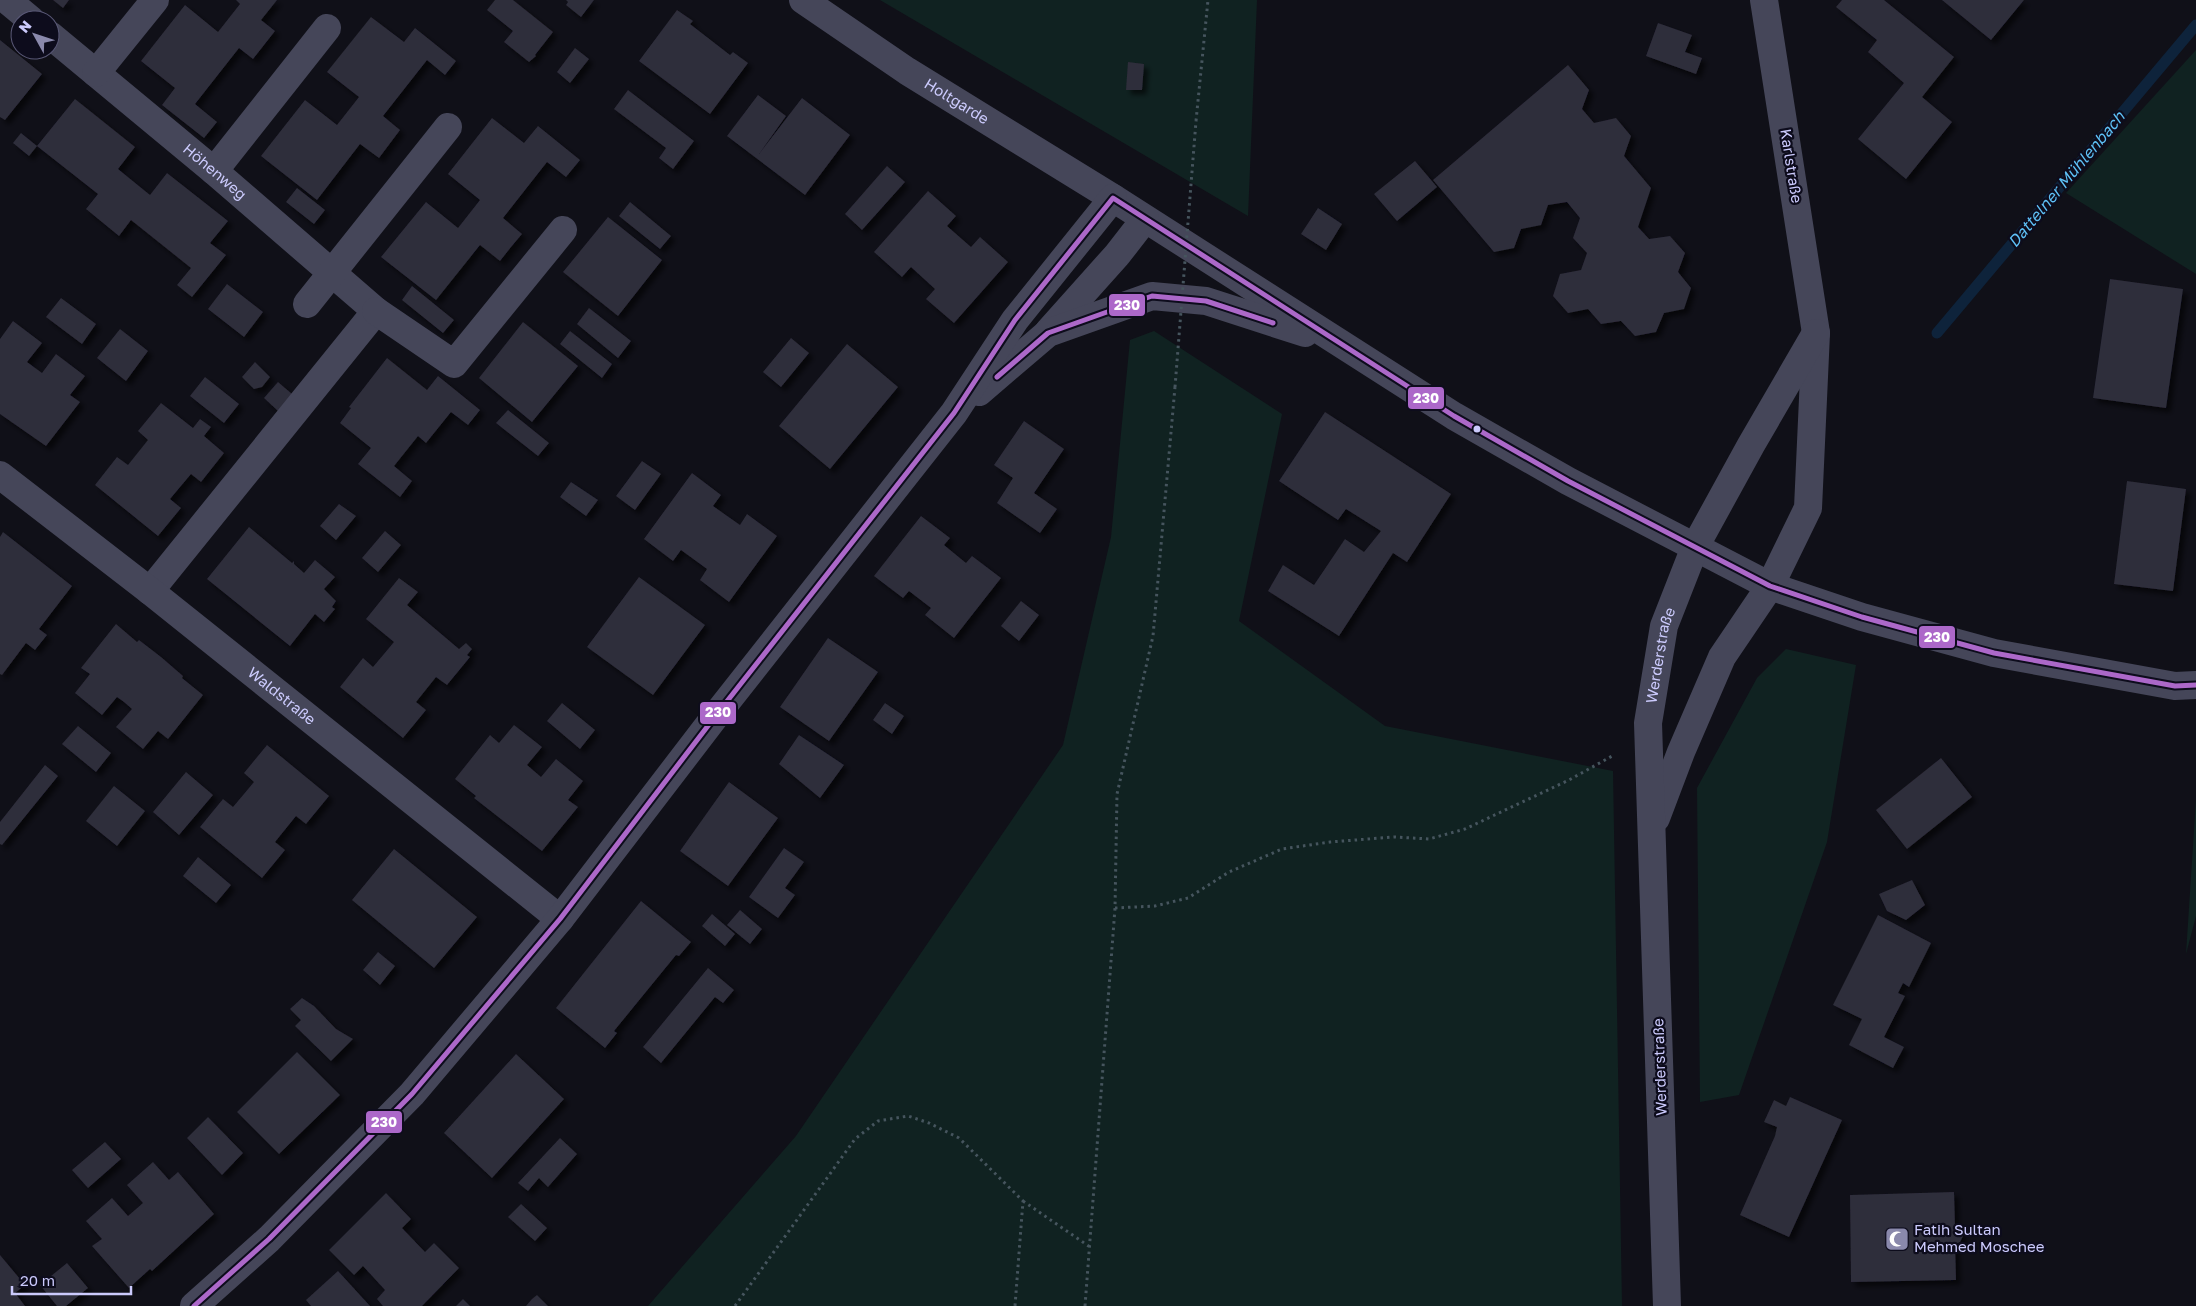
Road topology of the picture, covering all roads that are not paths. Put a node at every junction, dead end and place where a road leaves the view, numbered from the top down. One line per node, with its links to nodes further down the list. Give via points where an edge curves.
1 (7, 0): 5 (street)
2 (155, 0): 8 (street)
3 (803, 0): 11 (street, Holtgarde, via 907,71)
4 (1764, 0): 18 (street, Karlstraße)
5 (19, 10)
6 (327, 28): 10 (street)
7 (60, 43): 8 (street, Höhenweg)
8 (96, 73): 10 (street, Höhenweg)
9 (448, 127): 14 (street)
10 (214, 171): 14 (street, Höhenweg)
11 (1113, 198): 12 (street, Holtgarde); 20 (street, via 1015,320)
12 (1145, 218): 17 (street, via 1117,255); 19 (street, Holtgarde)
13 (563, 230): 16 (street, Höhenweg, via 454,364)
14 (332, 274): 15 (street); 16 (street, Höhenweg)
15 (307, 304)
16 (376, 311): 24 (street)
17 (1048, 332): 19 (street, via 1152,296 1206,301); 20 (street)
18 (1816, 333): 22 (street); 23 (street, Karlstraße, via 1808,508)
19 (1349, 349): 22 (street, via 1454,416 1568,481)
20 (954, 413): 27 (street)
21 (0, 475): 24 (street, Waldstraße)
22 (1695, 547): 23 (street); 26 (street, Werderstraße, via 1664,626 1648,723)
23 (1770, 586): 25 (street, via 1862,617 1994,653 2175,686); 26 (street, Werderstraße, via 1722,657)
24 (150, 591): 27 (street, Waldstraße)
25 (2196, 685)
26 (1653, 828): 29 (street, Werderstraße)
27 (560, 919): 28 (street, via 412,1094 269,1239)
28 (194, 1306)
29 (1667, 1306)

